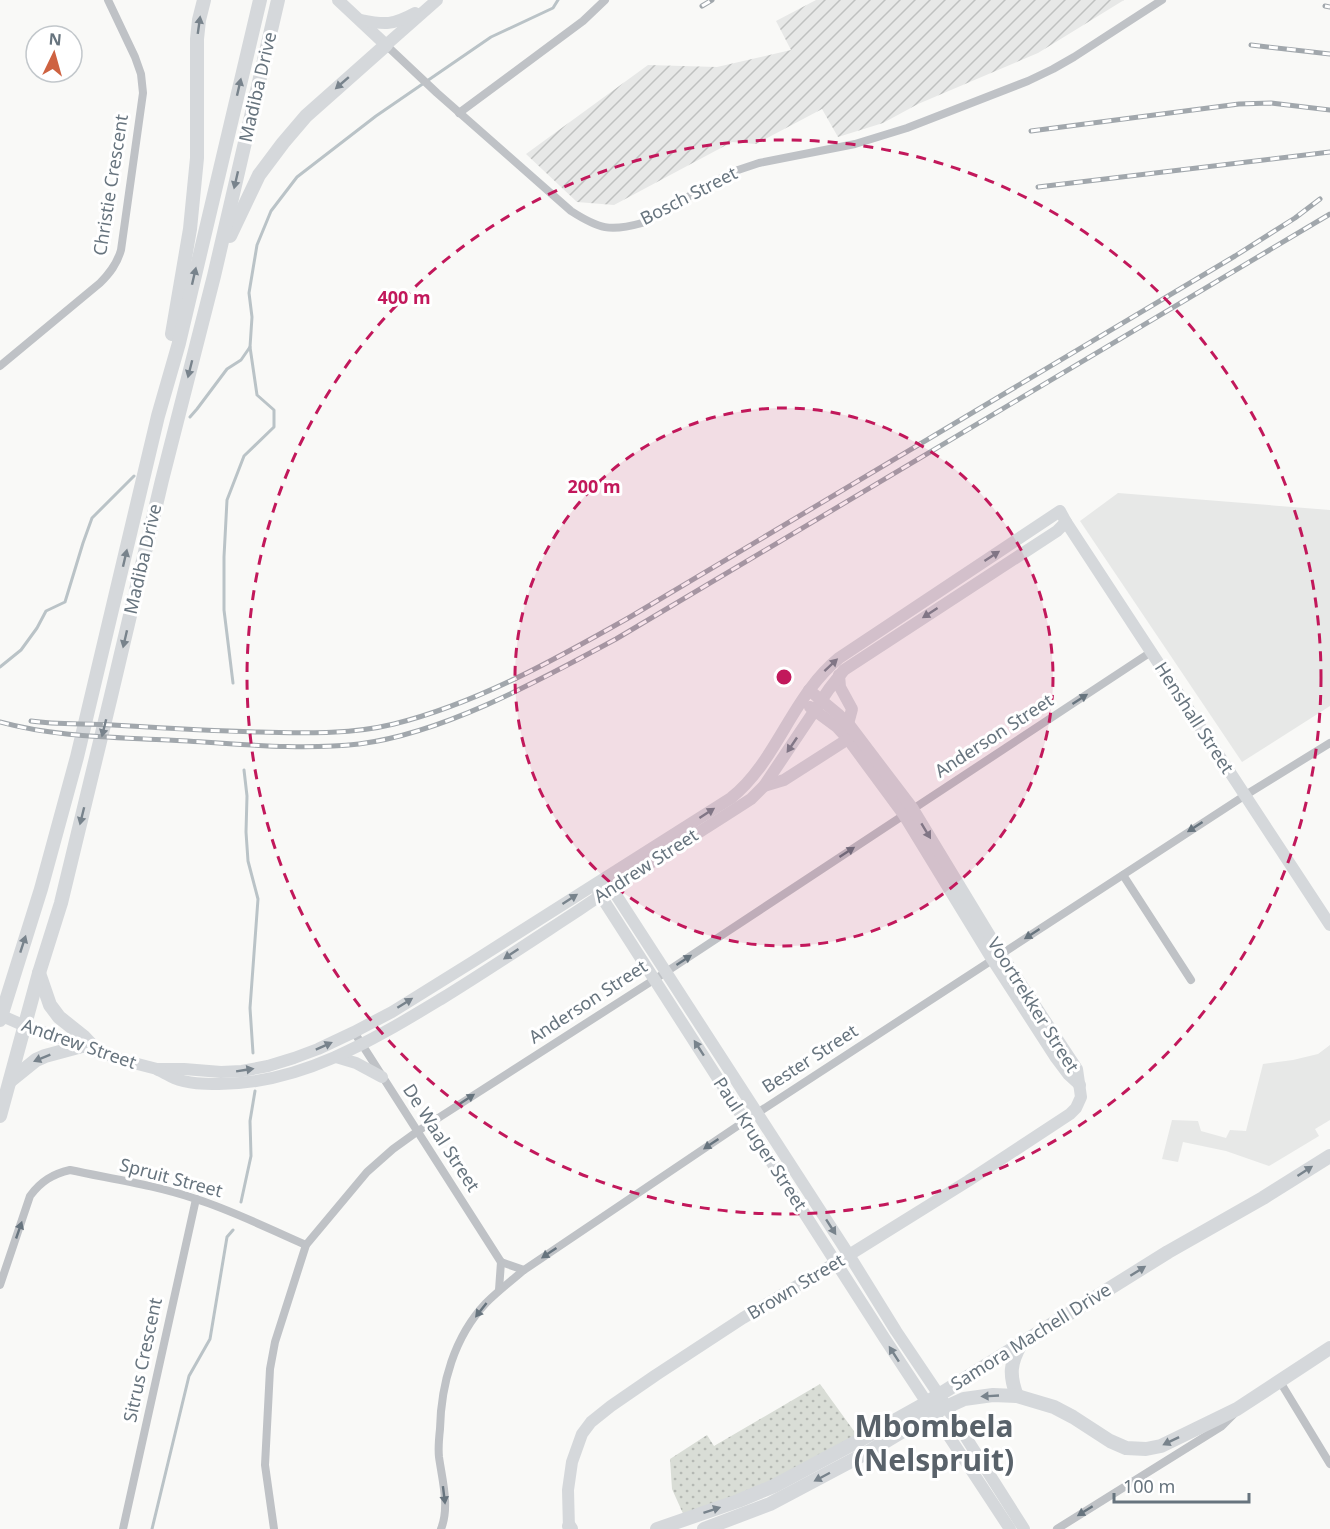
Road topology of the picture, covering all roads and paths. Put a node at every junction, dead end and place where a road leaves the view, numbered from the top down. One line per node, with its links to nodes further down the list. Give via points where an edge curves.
1 (108, 0): 13 (street, Christie Crescent, via 135,57 143,93 121,250 100,284)
2 (204, 0): 14 (main road, one-way to 2, via 190,229 198,138 197,39)
3 (260, 0): 14 (main road, Madiba Drive, one-way to 3, via 179,343)
4 (278, 0): 12 (main road, Madiba Drive, one-way to 12)
5 (338, 0): 9 (street, Bosch Street)
6 (605, 0): 11 (street, via 583,21)
7 (1162, 0): 11 (street, Bosch Street, via 1074,57 1028,81 855,144 732,172 642,223 626,227 598,226 571,211)
8 (434, 2): 9 (street, via 391,24); 10 (street)
9 (359, 20): 10 (street, Bosch Street)
10 (386, 45): 11 (street, Bosch Street); 12 (main road, one-way to 12, via 306,116 283,143 259,176)
11 (459, 113)
12 (214, 276): 34 (main road, Madiba Drive, one-way to 34, via 61,903)
13 (0, 366)
14 (158, 416): 32 (main road, Madiba Drive, one-way to 14, via 77,757)
15 (1060, 510): 16 (street, Henshall Street); 19 (street, Andrew Street, one-way to 15, via 839,658)
16 (1066, 522): 17 (street, Henshall Street); 18 (street, Andrew Street, one-way to 18)
17 (1151, 652): 25 (street, Henshall Street); 26 (street, Anderson Street, one-way to 17)
18 (840, 675): 20 (street, Andrew Street); 21 (street, via 840,687 852,709)
19 (806, 695): 20 (street, Voortrekker Street); 28 (street, Andrew Street, one-way to 19, via 745,786)
20 (819, 706): 21 (street, Voortrekker Street); 22 (street, Voortrekker Street); 24 (street, Andrew Street, one-way to 24)
21 (848, 723): 26 (street, Voortrekker Street, via 895,784)
22 (849, 739): 24 (street, via 784,780); 26 (street, Voortrekker Street)
23 (1330, 743): 25 (street, Bester Street)
24 (764, 786): 28 (street, Andrew Street, via 751,799)
25 (1244, 796): 27 (street, Bester Street, one-way to 27); 30 (street, Henshall Street)
26 (908, 812): 31 (street, Voortrekker Street); 33 (street, Anderson Street, one-way to 26)
27 (1123, 875): 31 (street, Bester Street, one-way to 31); 36 (street)
28 (609, 883): 29 (street, Andrew Street); 33 (street, Paul Kruger Street)
29 (596, 890): 35 (street, Paul Kruger Street); 40 (street, Andrew Street, one-way to 29); 41 (street, Andrew Street, one-way to 41, via 482,974)
30 (1330, 925)
31 (997, 957): 48 (street, Voortrekker Street, via 1077,1069); 49 (street, Bester Street)
32 (17, 966): 37 (main road); 38 (main road, Madiba Drive)
33 (666, 972): 35 (street, Anderson Street); 49 (street, Paul Kruger Street)
34 (39, 973): 39 (main road, Madiba Drive); 43 (main road, via 54,1011)
35 (654, 979): 51 (street, Paul Kruger Street, one-way to 35); 52 (street, Anderson Street, one-way to 35)
36 (1191, 980)
37 (0, 983)
38 (0, 1017): 39 (street, Andrew Street)
39 (24, 1026): 42 (street, Andrew Street); 47 (main road, Madiba Drive)
40 (354, 1032): 41 (street, De Waal Street); 45 (street, Andrew Street, one-way to 40, via 242,1071 294,1058)
41 (362, 1045): 44 (street, Andrew Street); 46 (street, De Waal Street)
42 (82, 1046): 43 (street, Andrew Street); 47 (main road, one-way to 47, via 36,1060)
43 (97, 1051): 45 (street, Andrew Street)
44 (336, 1057): 45 (street, Andrew Street, via 297,1072 246,1083 188,1082); 46 (street)
45 (157, 1069)
46 (382, 1077): 52 (street, De Waal Street)
47 (9, 1082): 50 (main road, Madiba Drive)
48 (1080, 1085): 56 (street, Brown Street, via 1082,1097 1070,1114)
49 (757, 1113): 51 (street, Bester Street); 56 (street, Paul Kruger Street, one-way to 56)
50 (0, 1116)
51 (745, 1120): 58 (street, Paul Kruger Street); 59 (street, Bester Street, one-way to 59)
52 (418, 1131): 55 (street, Anderson Street, via 367,1172); 57 (street, De Waal Street)
53 (1330, 1156): 62 (main road, Samora Machell Drive, one-way to 53)
54 (196, 1198): 55 (street, Spruit Street); 60 (street, Spruit Street, one-way to 54, via 30,1196 39,1184 57,1173 70,1170); 71 (street, Sitrus Crescent)
55 (306, 1245): 72 (street, Anderson Street, via 270,1369 266,1465)
56 (849, 1255): 58 (street, Brown Street); 66 (street, Paul Kruger Street)
57 (501, 1262): 59 (street); 61 (street)
58 (836, 1263): 66 (street, Paul Kruger Street, one-way to 58); 70 (street, Brown Street, via 743,1318 591,1422 572,1462 568,1491)
59 (524, 1270): 61 (street, Bester Street)
60 (0, 1285)
61 (499, 1290): 73 (street, Bester Street, one-way to 73, via 468,1327 447,1376 439,1453 445,1504)
62 (1021, 1343): 65 (main road, via 1011,1369); 66 (main road, Samora Machell Drive)
63 (1330, 1348): 64 (main road)
64 (1279, 1380): 67 (main road); 68 (street)
65 (1017, 1396): 66 (main road, one-way to 66, via 993,1395); 67 (main road, one-way to 65, via 1161,1446 1126,1448 1054,1407)
66 (936, 1404): 69 (street); 74 (main road, Samora Machell Drive, one-way to 66, via 785,1481); 75 (main road, Samora Machell Drive, one-way to 75, via 868,1452 770,1504)
67 (1237, 1409): 78 (street, one-way to 78, via 1222,1426)
68 (1330, 1464)
69 (994, 1493): 76 (street); 77 (street)
70 (570, 1528)
71 (123, 1529)
72 (273, 1529)
73 (441, 1529)
74 (657, 1529)
75 (704, 1529)
76 (1010, 1529)
77 (1024, 1529)
78 (1057, 1529)

